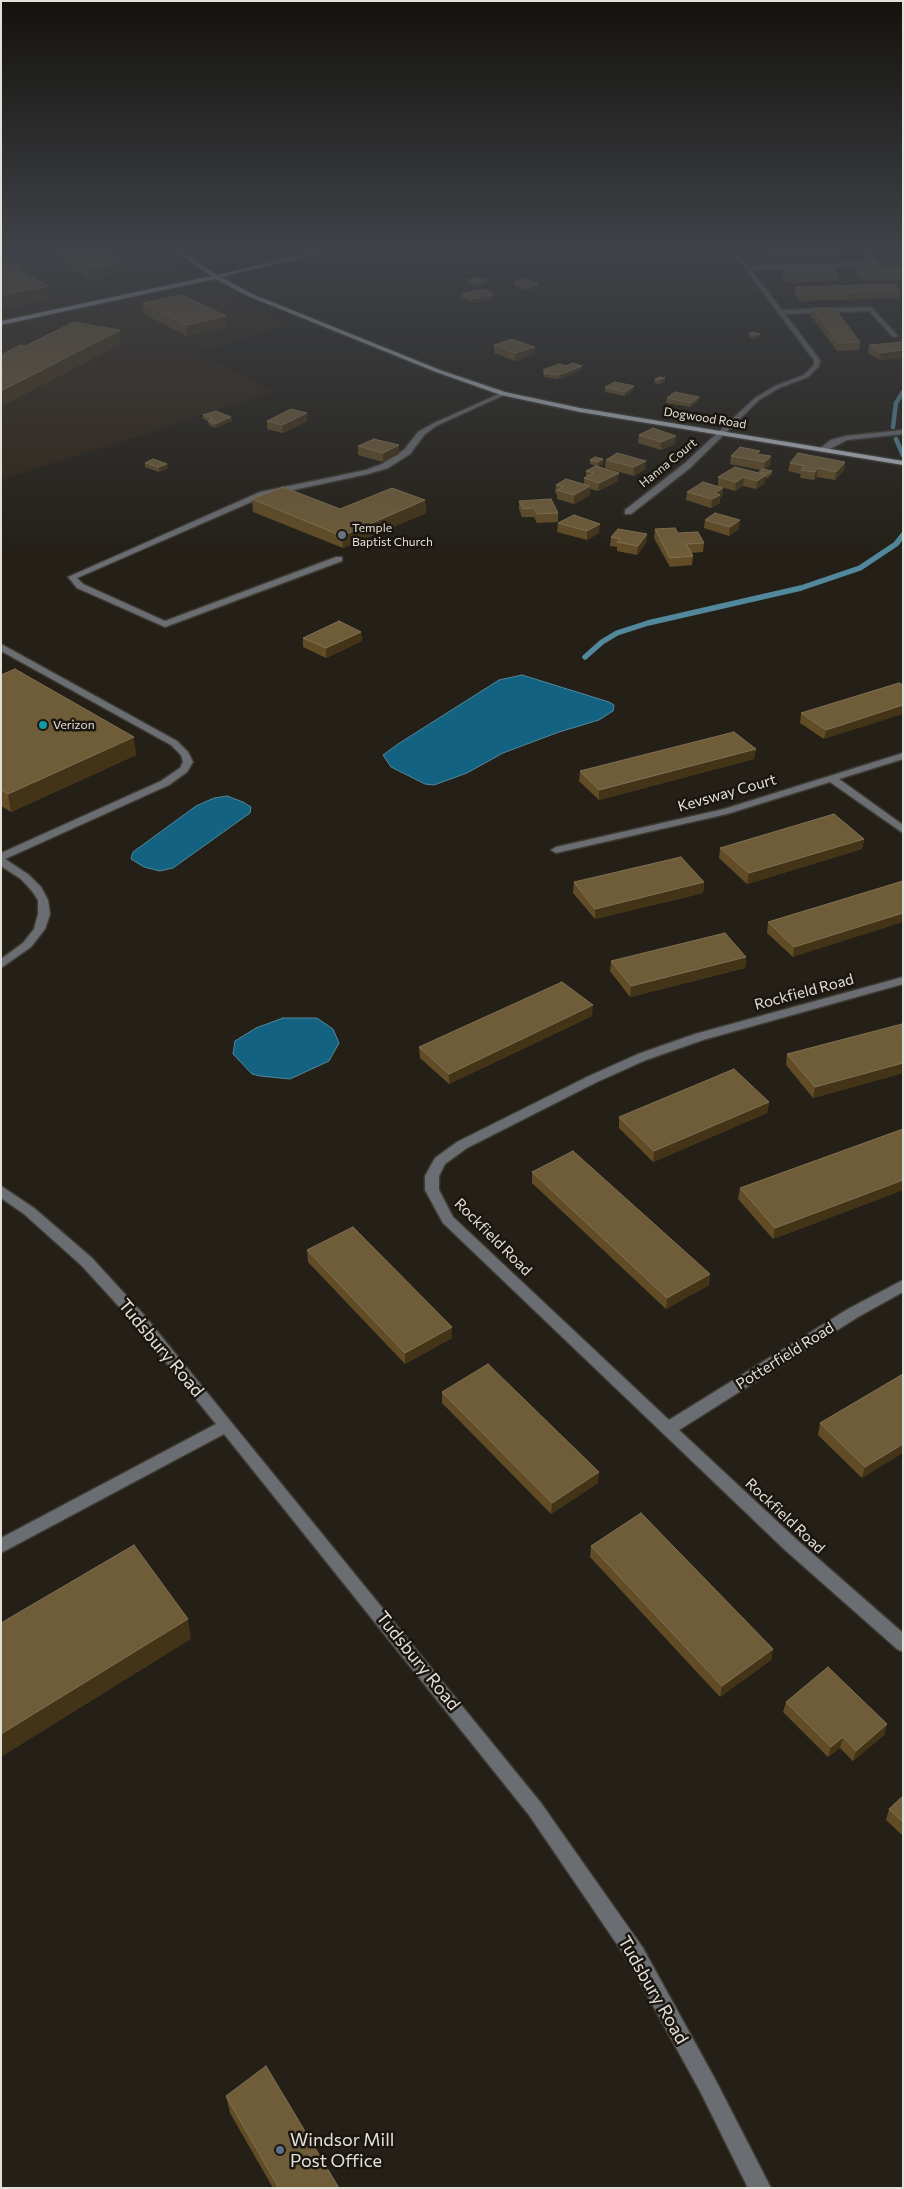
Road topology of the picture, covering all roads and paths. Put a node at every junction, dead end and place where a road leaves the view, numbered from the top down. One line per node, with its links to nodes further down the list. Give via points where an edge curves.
1 (390, 352): 3 (main road, Dogwood Road)
2 (811, 352): 4 (street, Hanna Court, via 817,365 806,376 757,399)
3 (503, 394): 4 (main road, Dogwood Road, via 580,410); 9 (street, via 434,425 421,434 407,452 384,466 263,494 72,577 80,586 165,624)
4 (722, 432): 6 (main road, Dogwood Road); 8 (street, Hanna Court, via 687,466)
5 (903, 432): 6 (street, via 846,438)
6 (823, 449): 7 (main road, Dogwood Road)
7 (903, 463)
8 (628, 512)
9 (339, 559)
10 (1, 646): 15 (street, via 174,743 186,754 188,762 184,770 164,783)
11 (903, 756): 12 (street, Kevsway Court)
12 (831, 778): 13 (street); 14 (street, Kevsway Court, via 704,817)
13 (903, 830)
14 (556, 850)
15 (1, 859): 16 (street, via 37,889 43,900 44,914 40,929 27,945)
16 (1, 965)
17 (903, 980): 21 (street, Rockfield Road, via 699,1037 642,1057 462,1145 440,1160 432,1176 432,1190 448,1220)
18 (1, 1191): 20 (street, Tudsbury Road, via 87,1262)
19 (903, 1286): 21 (street, Potterfield Road, via 853,1313)
20 (226, 1426): 22 (street); 24 (street, Tudsbury Road, via 536,1809 636,1955)
21 (668, 1428): 23 (street, Rockfield Road, via 791,1546)
22 (1, 1546)
23 (903, 1644)
24 (760, 2188)

